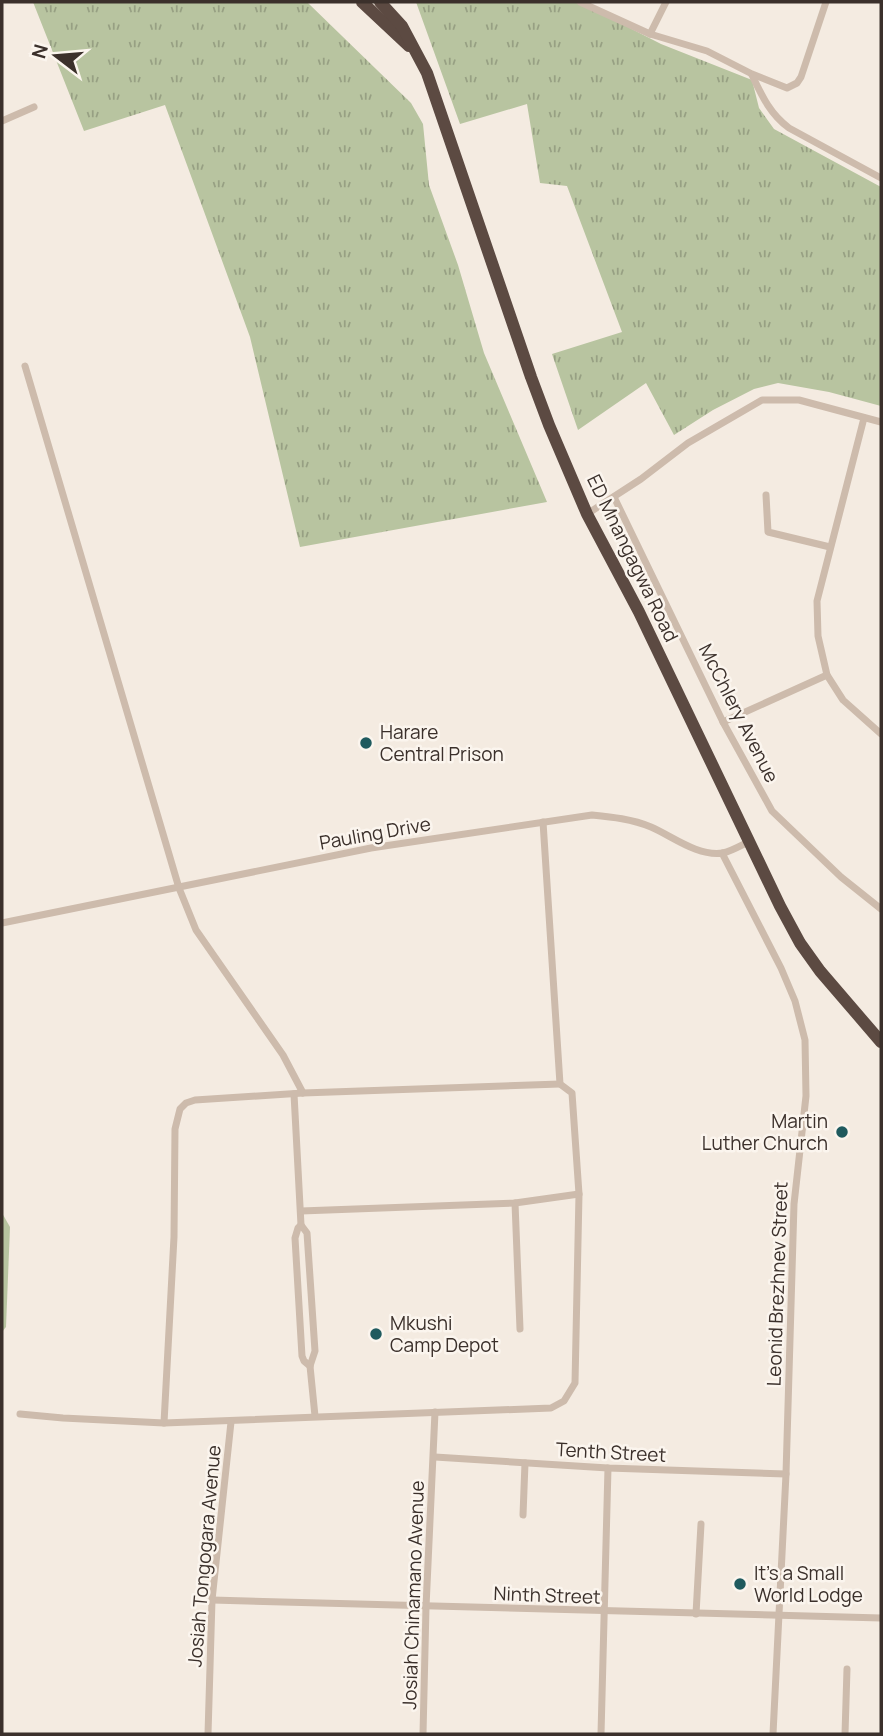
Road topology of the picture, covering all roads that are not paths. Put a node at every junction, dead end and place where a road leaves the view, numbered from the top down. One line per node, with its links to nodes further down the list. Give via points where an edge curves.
1 (362, 2): 7 (highway, ED Mnangagwa Road)
2 (380, 2): 7 (highway, ED Mnangagwa Road, via 402,26)
3 (580, 2): 6 (street)
4 (666, 2): 6 (street)
5 (826, 2): 8 (street, via 797,83 782,87)
6 (650, 34): 8 (street, via 707,51)
7 (419, 56): 17 (highway, ED Mnangagwa Road, via 536,389)
8 (752, 74): 11 (street, via 768,107 783,124)
9 (34, 107): 10 (street)
10 (2, 121)
11 (881, 178)
12 (25, 366): 25 (street)
13 (864, 418): 14 (street); 16 (street, via 799,400 762,400 688,443); 18 (street)
14 (881, 422)
15 (766, 495): 18 (street, via 768,532)
16 (614, 497): 17 (street); 20 (street, McChlery Avenue)
17 (587, 514): 23 (highway, ED Mnangagwa Road)
18 (830, 547): 19 (street, via 817,601 818,636)
19 (827, 674): 20 (street); 21 (street, via 844,700)
20 (723, 722): 26 (street, McChlery Avenue, via 772,811)
21 (881, 734)
22 (543, 822): 24 (street, Pauling Drive, via 592,815 620,818 703,851); 25 (street, Pauling Drive, via 371,848); 29 (street)
23 (748, 842): 24 (street); 28 (highway, ED Mnangagwa Road, via 800,943)
24 (722, 853): 48 (street, Leonid Brezhnev Street, via 782,968 805,1040 806,1096 794,1204)
25 (179, 888): 27 (street, Pauling Drive); 30 (street, via 196,930)
26 (881, 909)
27 (2, 923)
28 (881, 1042)
29 (560, 1084): 30 (street); 32 (street, via 572,1093)
30 (303, 1093): 31 (street)
31 (294, 1094): 34 (street); 44 (street, via 195,1100 180,1109 175,1129)
32 (579, 1194): 33 (street); 40 (street, via 575,1383 571,1393 551,1408)
33 (515, 1203): 34 (street); 38 (street)
34 (301, 1211): 35 (street)
35 (302, 1225): 36 (street, via 307,1233); 37 (street, via 295,1238)
36 (311, 1312): 37 (street); 39 (street, via 315,1351)
37 (300, 1314): 39 (street, via 302,1356)
38 (520, 1329)
39 (310, 1366): 42 (street)
40 (435, 1412): 42 (street); 45 (street, Josiah Chinamano Avenue)
41 (20, 1414): 44 (street)
42 (315, 1416): 43 (street)
43 (231, 1422): 44 (street); 51 (street, Josiah Tongogara Avenue)
44 (164, 1423)
45 (435, 1457): 46 (street, Tenth Street); 52 (street, Josiah Chinamano Avenue)
46 (525, 1463): 47 (street, Tenth Street); 49 (street)
47 (608, 1468): 48 (street, Tenth Street); 53 (street)
48 (786, 1474): 55 (street, Leonid Brezhnev Street)
49 (523, 1515)
50 (701, 1524): 54 (street)
51 (212, 1600): 52 (street, Ninth Street); 58 (street, Josiah Tongogara Avenue)
52 (426, 1607): 53 (street, Ninth Street); 59 (street, Josiah Chinamano Avenue)
53 (605, 1612): 54 (street, Ninth Street); 60 (street)
54 (696, 1614): 55 (street, Ninth Street)
55 (779, 1616): 56 (street, Ninth Street); 61 (street, Leonid Brezhnev Street)
56 (881, 1618)
57 (848, 1669): 62 (street)
58 (208, 1734)
59 (423, 1734)
60 (601, 1734)
61 (773, 1734)
62 (845, 1734)

